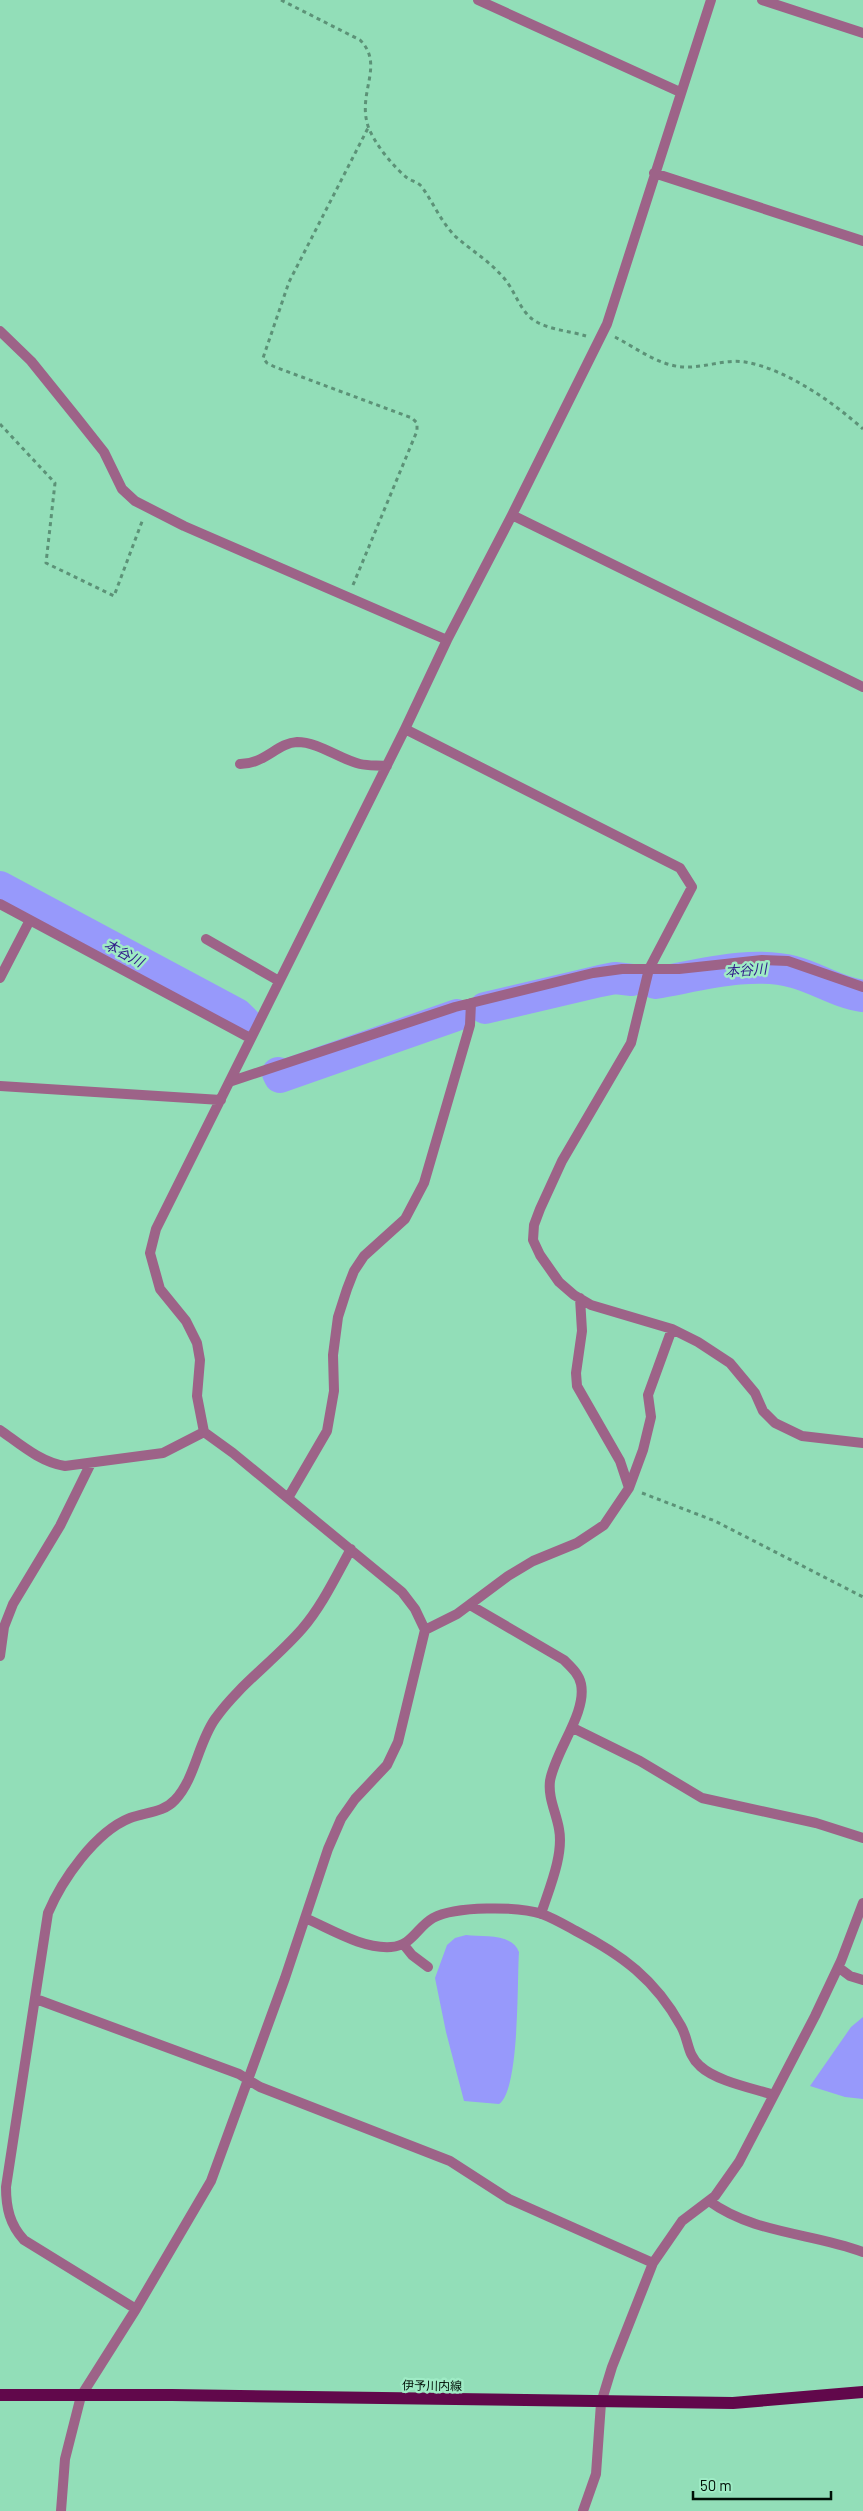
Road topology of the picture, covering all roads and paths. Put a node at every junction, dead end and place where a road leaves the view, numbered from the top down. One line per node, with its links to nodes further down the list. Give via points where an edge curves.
1 (281, 0): 7 (path, via 360,40 368,48 372,58 366,94)
2 (478, 0): 6 (street)
3 (710, 0): 6 (street)
4 (762, 0): 5 (street)
5 (863, 33)
6 (680, 92): 8 (street)
7 (368, 128): 12 (path, via 394,165 422,186 441,220 508,282 520,305 534,321); 17 (path, via 289,282 263,358 275,367 412,418 417,423 417,431)
8 (654, 173): 9 (street); 11 (street)
9 (863, 241)
10 (0, 331): 15 (street, via 31,361 78,418 104,452 122,489)
11 (603, 331): 12 (street); 14 (path, via 678,367 745,362 775,372 809,388)
12 (598, 340): 16 (street)
13 (0, 424): 15 (path, via 55,483 46,563 114,596)
14 (863, 429)
15 (147, 508): 17 (street)
16 (512, 516): 18 (street); 19 (street)
17 (348, 597): 18 (street)
18 (447, 640): 20 (street)
19 (863, 687)
20 (405, 729): 22 (street); 26 (street, via 680,868 692,887)
21 (240, 764): 22 (street, via 253,764 296,742 360,764)
22 (387, 766): 28 (street)
23 (0, 904): 24 (street)
24 (30, 920): 27 (street); 31 (street)
25 (206, 939): 28 (street)
26 (649, 969): 29 (street, via 788,961); 30 (street, via 594,973); 35 (street, via 632,1043 562,1161 534,1225 533,1240 540,1255 559,1282)
27 (0, 978)
28 (279, 981): 31 (street)
29 (863, 987)
30 (471, 1003): 32 (street); 42 (street, via 470,1025 424,1183 404,1219 364,1256 354,1271 338,1317 333,1355 334,1392 327,1431)
31 (250, 1038): 32 (street)
32 (232, 1081): 34 (street)
33 (0, 1086): 34 (street)
34 (221, 1100): 38 (street, via 156,1230 150,1252 160,1289 186,1321 197,1342 200,1360 197,1396)
35 (580, 1298): 36 (street, via 591,1305); 41 (street, via 582,1331 577,1386 620,1461)
36 (672, 1329): 39 (street, via 730,1363 775,1423 802,1436); 41 (street, via 648,1395 649,1432)
37 (0, 1430): 40 (street, via 52,1464)
38 (204, 1432): 40 (street, via 163,1453); 42 (street)
39 (863, 1444)
40 (92, 1464): 47 (street, via 60,1526 13,1604 4,1627)
41 (629, 1488): 44 (path, via 715,1521); 45 (street, via 618,1508 592,1535 533,1561)
42 (288, 1498): 43 (street)
43 (352, 1549): 46 (street, via 402,1592); 57 (street, via 311,1618 227,1702 214,1721 175,1800 162,1810 115,1825 72,1868 48,1913)
44 (863, 1597)
45 (470, 1604): 46 (street); 48 (street, via 564,1660 576,1671 582,1685)
46 (425, 1630): 52 (street, via 398,1742 386,1765 341,1819)
47 (0, 1656)
48 (573, 1728): 49 (street, via 640,1761 702,1798 789,1816); 51 (street, via 557,1755 550,1782 559,1848)
49 (863, 1838)
50 (863, 1903): 55 (street)
51 (541, 1914): 53 (street, via 476,1909 446,1912 432,1918); 59 (street, via 612,1950 645,1977 682,2027 691,2057 701,2068)
52 (305, 1918): 53 (street, via 372,1945); 58 (street)
53 (404, 1945): 54 (street)
54 (428, 1967)
55 (838, 1967): 56 (street); 59 (street)
56 (863, 1980)
57 (36, 1999): 58 (street); 63 (street, via 6,2187 10,2217 24,2240)
58 (249, 2080): 62 (street, via 450,2161 509,2199); 63 (street, via 211,2181)
59 (774, 2094): 60 (street, via 738,2162)
60 (709, 2201): 61 (street, via 748,2221); 62 (street, via 682,2221)
61 (863, 2252)
62 (653, 2263): 67 (street, via 612,2366)
63 (136, 2309): 66 (street)
64 (863, 2391): 67 (main road, 伊予川内線, via 732,2403)
65 (0, 2395): 66 (main road, 伊予川内線)
66 (81, 2396): 67 (main road, 伊予川内線); 68 (street, via 65,2459)
67 (601, 2403): 69 (street, via 596,2474)
68 (61, 2511)
69 (583, 2511)

